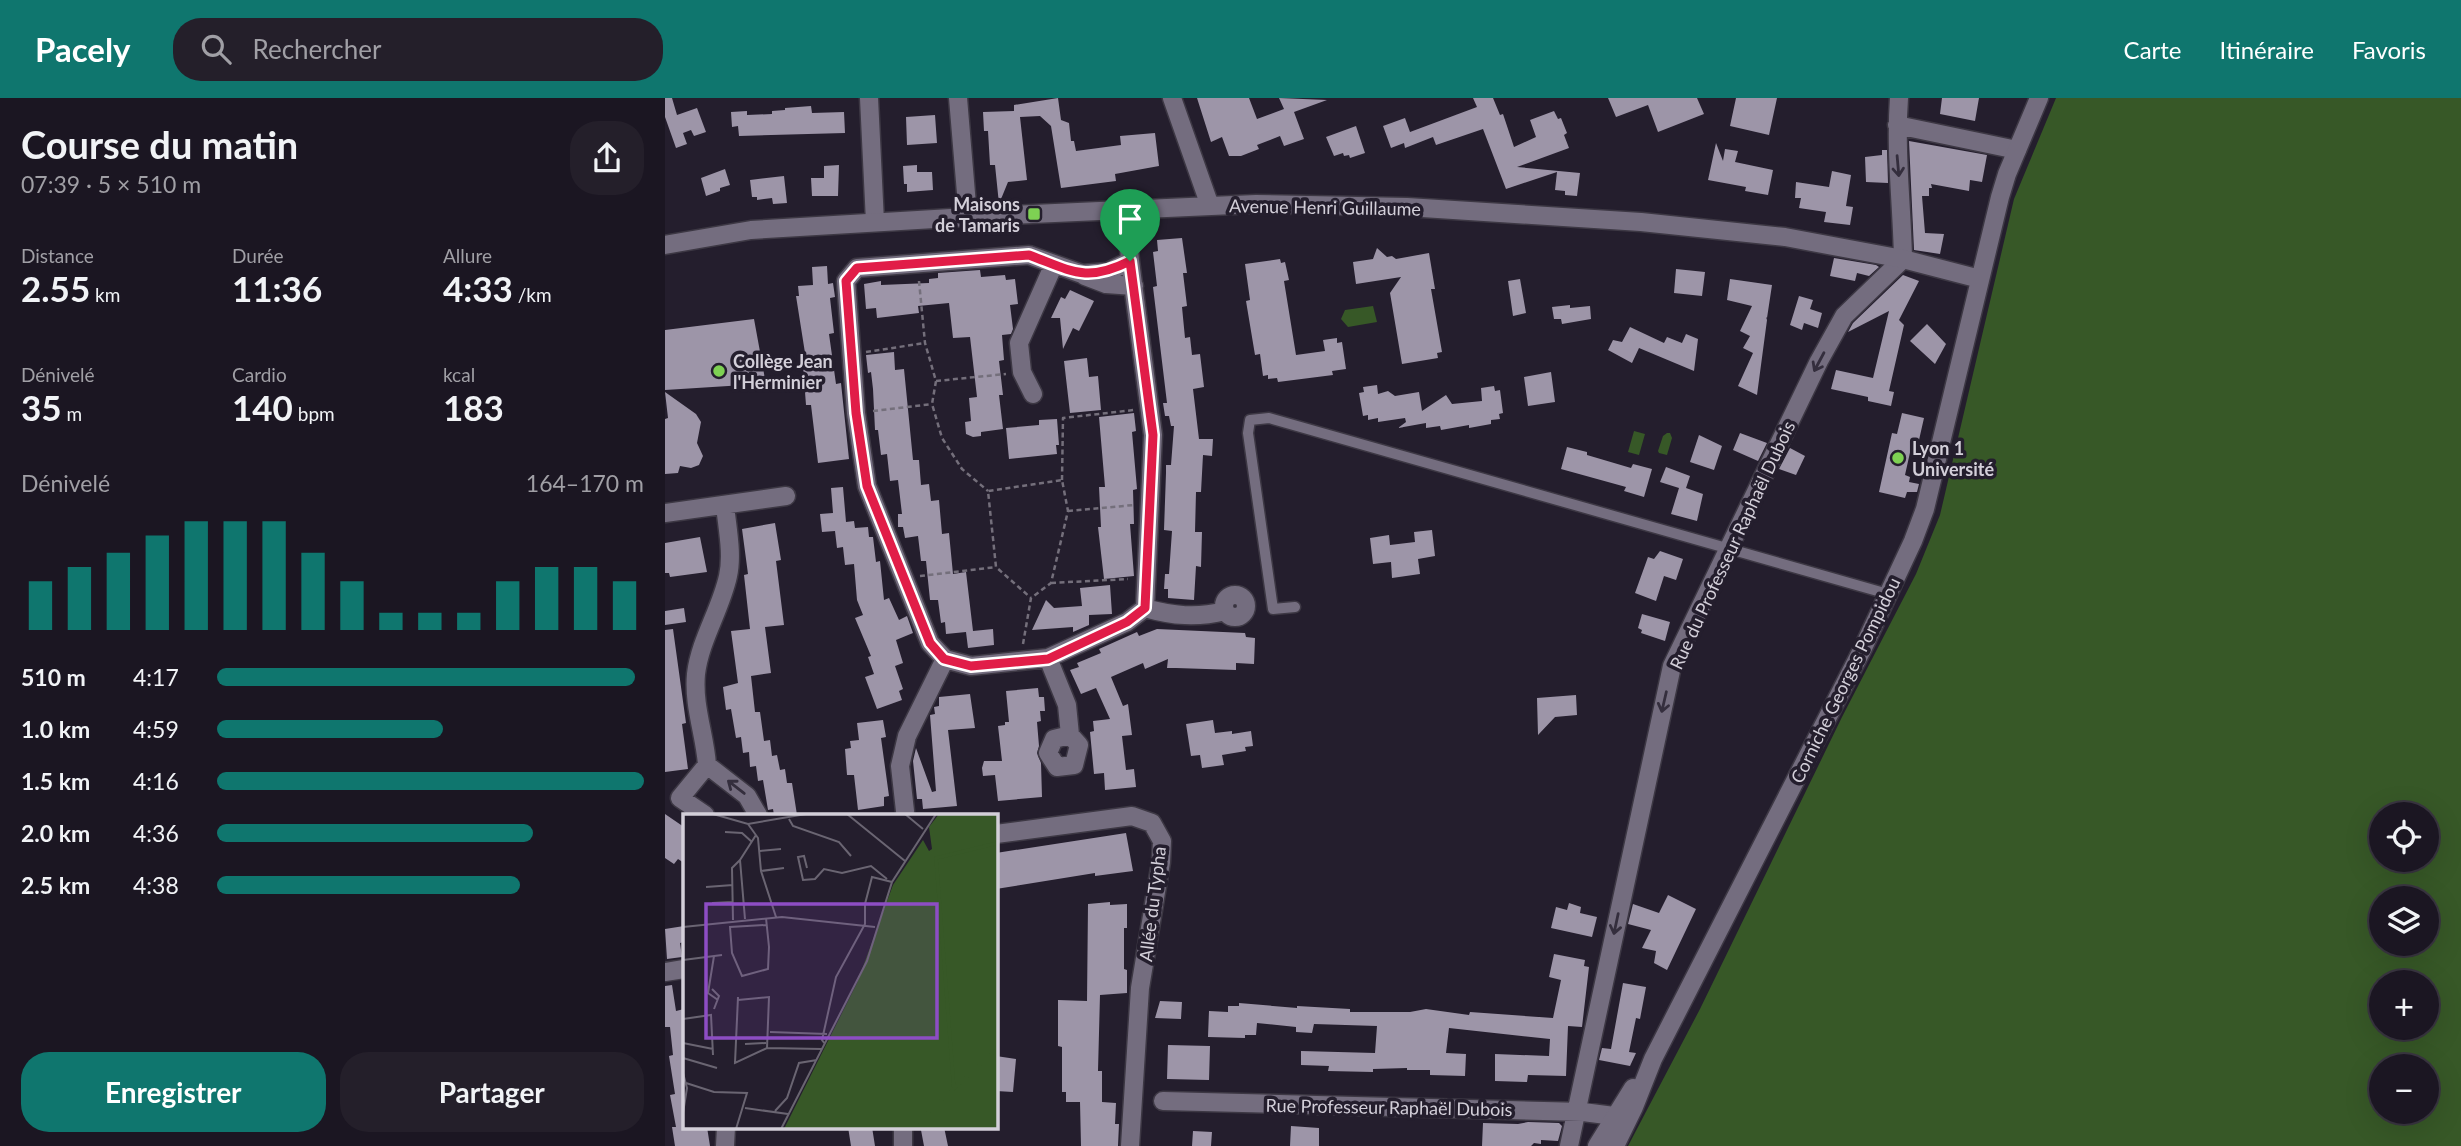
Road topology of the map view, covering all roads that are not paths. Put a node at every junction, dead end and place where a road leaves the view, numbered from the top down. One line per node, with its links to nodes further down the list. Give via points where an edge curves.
1 (869, 98): 11 (street)
2 (958, 98): 10 (street)
3 (1172, 98): 8 (street)
4 (1896, 98): 6 (street)
5 (2039, 98): 7 (street, Corniche Georges Pompidou)
6 (1897, 125): 7 (street); 13 (street, one-way to 13)
7 (2017, 150): 17 (street, Corniche Georges Pompidou)
8 (1210, 206): 9 (street, Avenue Henri Guillaume); 13 (street, Avenue Henri Guillaume, via 1407,206 1641,222 1785,237)
9 (1126, 210): 10 (street, Avenue Henri Guillaume); 14 (street)
10 (968, 217): 11 (street, Avenue Henri Guillaume)
11 (874, 222): 12 (street, Avenue Henri Guillaume, via 751,230)
12 (665, 245)
13 (1903, 259): 17 (street, Avenue Henri Guillaume); 23 (street, Rue du Professeur Raphaël Dubois, one-way to 23, via 1844,316)
14 (1130, 261): 16 (street, via 1108,272); 18 (street)
15 (1054, 264): 16 (street); 19 (street, via 1020,344 1022,372); 28 (street, via 1029,255 916,263 857,268 846,281 856,413 867,486 930,643)
16 (1082, 274): 18 (street, via 1106,284)
17 (1980, 279): 24 (street, Corniche Georges Pompidou, via 1925,509)
18 (1134, 286): 26 (street, via 1153,435)
19 (1033, 394)
20 (786, 496): 21 (street)
21 (725, 505): 22 (street); 31 (street, via 728,575 697,673 697,709)
22 (665, 513)
23 (1728, 549): 24 (lane); 25 (lane, via 1269,418 1250,420 1248,433 1273,608); 40 (street, Rue du Professeur Raphaël Dubois, one-way to 40, via 1672,666)
24 (1888, 594): 38 (street, Corniche Georges Pompidou)
25 (1295, 607)
26 (1145, 608): 27 (street, via 1202,617); 29 (street, via 1127,622)
27 (1225, 611)
28 (944, 659): 29 (street, via 971,666); 32 (street, via 907,736 900,766)
29 (1048, 659): 30 (street, via 1067,705)
30 (1070, 735)
31 (708, 765): 33 (street, via 680,798); 34 (street, one-way to 31, via 747,796)
32 (905, 811)
33 (704, 814)
34 (757, 814)
35 (997, 834): 46 (street, Allée du Typha, via 1132,816 1152,823 1162,841 1140,988)
36 (683, 970): 37 (street)
37 (665, 972)
38 (1653, 1059): 41 (street, Corniche Georges Pompidou); 49 (street, Corniche Georges Pompidou)
39 (1163, 1101): 40 (street, Rue Professeur Raphaël Dubois)
40 (1575, 1112): 41 (street, Rue Professeur Raphaël Dubois); 47 (street, Rue du Professeur Raphaël Dubois)
41 (1614, 1116): 48 (street, Corniche Georges Pompidou)
42 (726, 1128): 44 (street)
43 (903, 1128): 45 (street)
44 (725, 1146)
45 (903, 1146)
46 (1130, 1146)
47 (1569, 1146)
48 (1597, 1146)
49 (1615, 1146)

